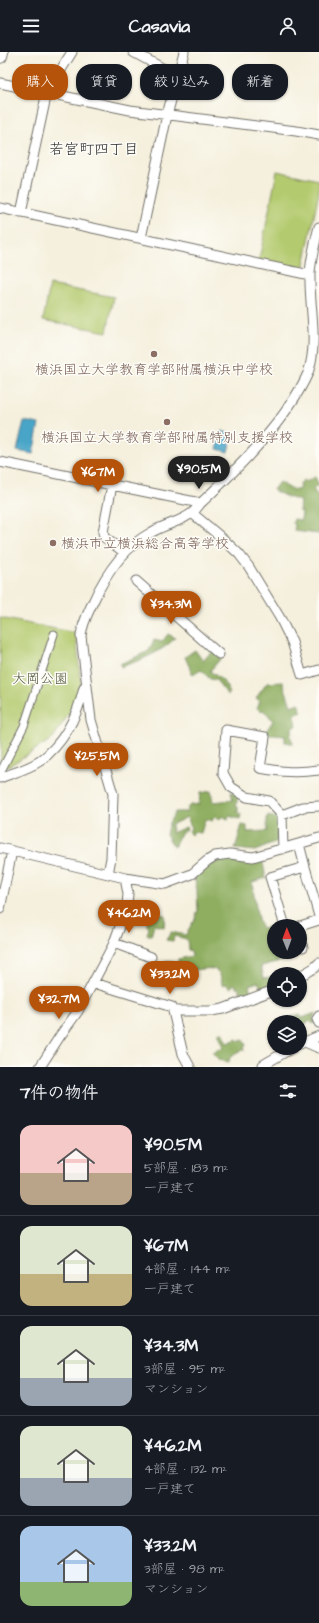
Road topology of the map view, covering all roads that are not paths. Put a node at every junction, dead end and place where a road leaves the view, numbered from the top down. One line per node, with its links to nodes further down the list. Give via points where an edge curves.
1 (1, 52): 5 (main road)
2 (72, 52): 6 (street)
3 (133, 52): 7 (street)
4 (184, 52): 8 (street)
5 (0, 56)
6 (64, 64)
7 (155, 64)
8 (180, 64)
9 (0, 83): 10 (street)
10 (12, 85)
11 (68, 97): 14 (street)
12 (45, 100): 17 (street)
13 (171, 100): 14 (street)
14 (167, 115): 15 (street); 19 (street)
15 (319, 135)
16 (0, 208): 17 (street)
17 (21, 213): 19 (street)
18 (319, 227): 20 (street)
19 (141, 238): 20 (street)
20 (310, 275): 21 (street)
21 (316, 359): 24 (street, via 282,418)
22 (0, 462): 23 (street)
23 (112, 485): 24 (street); 26 (street, via 103,532 104,537)
24 (200, 503): 25 (street)
25 (192, 513): 26 (street, via 152,531); 30 (street, via 239,554 249,567 292,642 302,675)
26 (125, 552): 31 (street, via 111,568 99,589 82,628)
27 (136, 581): 29 (street)
28 (54, 634): 33 (street, via 24,726)
29 (219, 654)
30 (319, 670)
31 (86, 683): 33 (street, via 79,709 58,744 28,768); 42 (street, via 91,720 113,794)
32 (319, 770): 35 (street, via 298,773 260,768 265,737 226,730 223,773 231,787 247,797 269,801)
33 (0, 777)
34 (319, 806): 35 (street, via 303,807)
35 (282, 815): 39 (street)
36 (319, 838): 37 (street)
37 (299, 844): 39 (street); 41 (street)
38 (0, 848): 40 (street)
39 (283, 849): 43 (street, via 253,857 230,854 215,856 192,874 165,884)
40 (12, 851): 42 (street); 44 (street)
41 (305, 867): 45 (street); 46 (street, via 270,878)
42 (108, 874): 43 (street)
43 (125, 878): 49 (street, via 127,905)
44 (0, 909)
45 (319, 916)
46 (283, 919)
47 (319, 920): 48 (street)
48 (307, 924)
49 (114, 943): 50 (street); 54 (street)
50 (151, 957)
51 (316, 965): 52 (street); 53 (street)
52 (307, 971)
53 (319, 976)
54 (94, 982): 56 (street, via 169,1005); 64 (street, via 78,1011)
55 (267, 993): 56 (street, via 223,1009)
56 (173, 1011): 65 (street, via 183,1054)
57 (319, 1016): 58 (street)
58 (319, 1023)
59 (319, 1036): 60 (street)
60 (307, 1041)
61 (307, 1044): 62 (street)
62 (319, 1048)
63 (280, 1055): 66 (street, via 263,1065)
64 (40, 1067)
65 (190, 1067)
66 (264, 1067)

